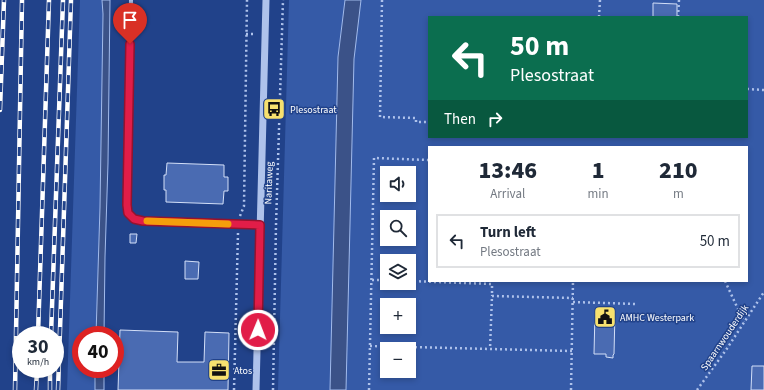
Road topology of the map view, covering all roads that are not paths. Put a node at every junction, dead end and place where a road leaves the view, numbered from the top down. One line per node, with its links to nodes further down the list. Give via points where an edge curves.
1 (131, 0): 3 (street, via 128,213 134,219 143,221)
2 (266, 0): 3 (street, Naritaweg)
3 (260, 225): 4 (street, Naritaweg)
4 (256, 390)

